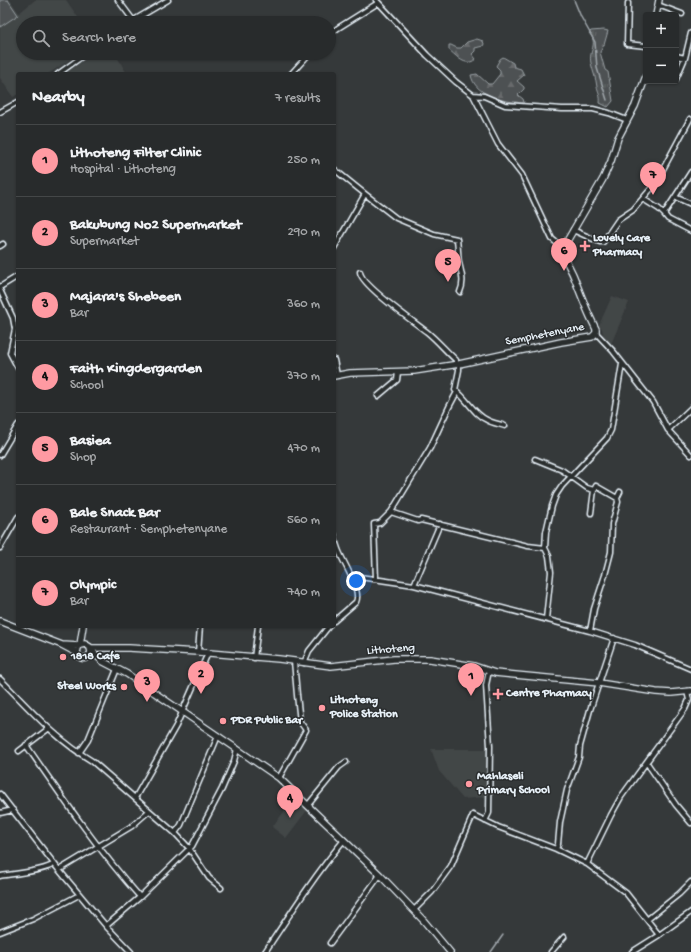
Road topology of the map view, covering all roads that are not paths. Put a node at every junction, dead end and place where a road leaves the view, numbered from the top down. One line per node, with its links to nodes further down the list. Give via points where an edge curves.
1 (118, 0): 8 (street)
2 (168, 0): 9 (street)
3 (377, 1): 10 (street); 21 (street, via 427,55)
4 (659, 2): 6 (main road); 7 (street)
5 (628, 3): 12 (street, via 627,44)
6 (657, 12)
7 (682, 14)
8 (127, 16)
9 (141, 16)
10 (336, 30)
11 (691, 33): 14 (street)
12 (643, 46)
13 (679, 57): 14 (street)
14 (685, 58): 19 (street)
15 (77, 60): 17 (street)
16 (304, 60): 18 (street)
17 (61, 72)
18 (293, 72)
19 (679, 72)
20 (643, 84): 25 (main road)
21 (473, 94): 25 (street, via 505,105 593,109); 36 (street, via 498,144 522,175 552,239)
22 (16, 103): 23 (street)
23 (0, 112)
24 (690, 119): 30 (street, via 655,184)
25 (627, 120): 33 (main road, via 619,134 603,179)
26 (336, 171): 28 (street)
27 (691, 172): 29 (street)
28 (365, 194): 35 (street); 41 (street, via 396,218 434,234 457,239 462,274)
29 (675, 197): 31 (street); 32 (street)
30 (643, 200): 32 (street); 33 (street, via 618,220 603,242)
31 (691, 204)
32 (664, 214): 34 (street)
33 (573, 230): 36 (main road)
34 (691, 231)
35 (336, 245)
36 (563, 248): 44 (main road, Semphetenyane, via 565,260)
37 (360, 272): 46 (street, via 367,283 428,332)
38 (16, 277): 39 (street)
39 (0, 286)
40 (0, 290): 42 (street)
41 (460, 292)
42 (16, 325)
43 (16, 332): 45 (street, via 10,353)
44 (596, 332): 46 (main road, Semphetenyane, via 592,337); 47 (street)
45 (16, 364)
46 (457, 364): 48 (main road, Semphetenyane); 50 (street)
47 (622, 364): 55 (street, via 653,402); 59 (street, via 611,430 587,461)
48 (398, 372): 49 (main road, Semphetenyane); 51 (street, via 397,380)
49 (336, 376)
50 (457, 392): 53 (street, via 481,417); 63 (street, via 430,448)
51 (378, 396)
52 (691, 408): 55 (street)
53 (505, 426)
54 (16, 428): 56 (street)
55 (668, 430): 57 (street)
56 (0, 455)
57 (691, 455)
58 (535, 459): 59 (street, via 562,470)
59 (570, 477): 60 (street); 69 (street, via 556,495 552,506)
60 (594, 490): 62 (street, via 596,486); 64 (street)
61 (620, 492): 62 (street)
62 (617, 498): 82 (street, via 612,524 611,552)
63 (391, 512): 66 (street, via 418,521); 71 (street, via 380,523 374,524)
64 (591, 513)
65 (16, 520): 68 (street)
66 (440, 524): 69 (street); 72 (street)
67 (336, 542): 70 (street)
68 (0, 548)
69 (545, 548): 74 (street, via 551,572)
70 (352, 579): 71 (street); 73 (street, via 356,588 356,602)
71 (376, 579): 72 (street)
72 (414, 585): 74 (street)
73 (336, 619)
74 (546, 619): 82 (street)
75 (0, 621): 76 (main road)
76 (16, 627)
77 (18, 628): 84 (main road)
78 (200, 628): 87 (street)
79 (258, 628): 91 (street)
80 (328, 628): 94 (street, via 309,651)
81 (82, 629): 85 (main road); 86 (main road)
82 (590, 631): 83 (street)
83 (614, 638): 96 (street); 99 (street)
84 (62, 645): 85 (main road); 88 (main road)
85 (79, 646): 86 (main road, via 82,644); 88 (main road)
86 (90, 648): 87 (main road, Lithoteng); 90 (main road, via 90,655); 92 (main road)
87 (198, 652): 89 (main road, Lithoteng)
88 (77, 653): 90 (main road, via 80,658)
89 (208, 653): 91 (main road, Lithoteng); 101 (street)
90 (87, 658): 92 (main road)
91 (254, 658): 93 (main road, Lithoteng)
92 (102, 661): 95 (main road)
93 (294, 661): 94 (main road, Lithoteng); 110 (street, via 300,722 306,730)
94 (304, 663): 97 (main road, Lithoteng, via 331,666 394,659 430,659)
95 (117, 669): 101 (main road); 107 (street, via 88,740)
96 (691, 669)
97 (489, 671): 99 (main road, Lithoteng); 117 (street, via 486,685 490,746 489,813)
98 (0, 679): 102 (street)
99 (599, 682): 100 (main road, Lithoteng, via 656,692); 123 (street, via 579,757 567,790)
100 (689, 691): 109 (street, via 685,709)
101 (182, 712): 103 (main road); 112 (street)
102 (48, 729): 104 (street); 107 (street)
103 (218, 736): 105 (main road); 119 (street, via 181,825)
104 (26, 745): 106 (street); 121 (street)
105 (238, 749): 110 (main road); 122 (street, via 215,803)
106 (18, 751)
107 (79, 753): 112 (street)
108 (346, 762): 113 (street)
109 (647, 763): 118 (street); 125 (street, via 611,815)
110 (279, 778): 113 (main road)
111 (0, 794): 114 (street)
112 (135, 798): 115 (street)
113 (308, 805): 120 (main road)
114 (13, 810): 116 (street); 124 (street)
115 (149, 811): 119 (street); 121 (street, via 132,826)
116 (0, 813)
117 (485, 820): 123 (street); 133 (street, via 473,815 451,866 432,892)
118 (691, 823)
119 (175, 833): 122 (street)
120 (344, 840): 127 (main road); 142 (street)
121 (98, 847): 126 (street); 132 (street)
122 (189, 848): 130 (street, via 209,878); 132 (street)
123 (556, 849): 125 (street)
124 (54, 864): 126 (street); 128 (street, via 37,870)
125 (587, 864): 135 (street, via 626,892)
126 (59, 870): 131 (street)
127 (380, 875): 133 (main road); 140 (street)
128 (0, 876)
129 (691, 882): 135 (street)
130 (221, 888)
131 (80, 895): 136 (street); 137 (street, via 33,919)
132 (140, 897): 136 (street)
133 (414, 910): 143 (main road)
134 (691, 912): 138 (street)
135 (648, 919): 138 (street)
136 (106, 926): 141 (street)
137 (0, 932)
138 (659, 935): 145 (street)
139 (564, 937): 144 (street)
140 (330, 943)
141 (131, 952)
142 (265, 952)
143 (450, 952)
144 (551, 952)
145 (632, 952)

